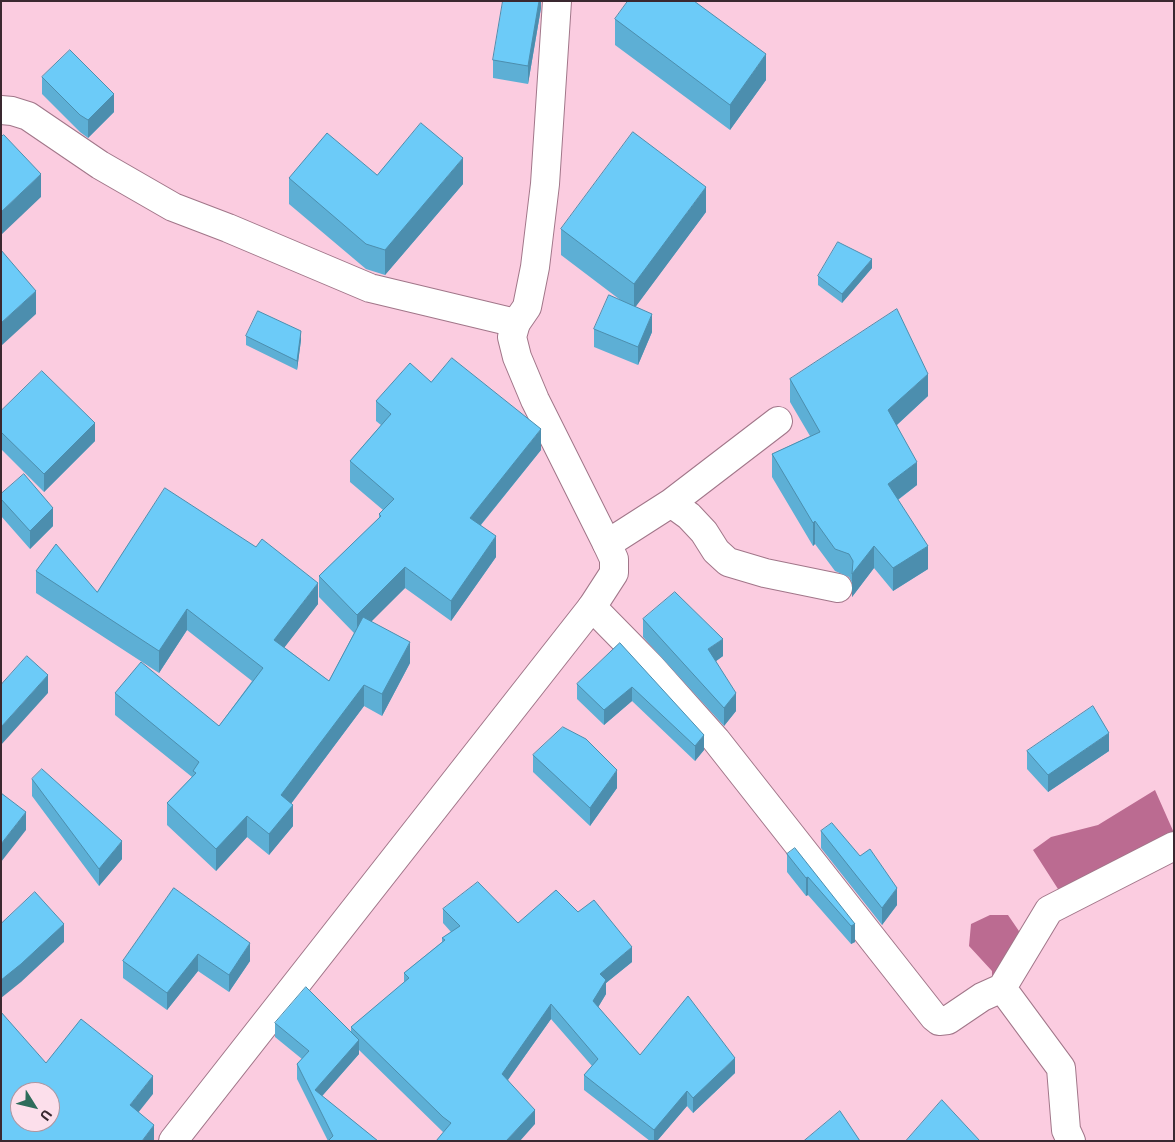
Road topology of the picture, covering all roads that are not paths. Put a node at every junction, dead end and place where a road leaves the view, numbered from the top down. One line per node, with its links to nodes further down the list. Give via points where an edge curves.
1 (557, 1): 3 (street, via 545,184 535,268 527,307)
2 (1, 110): 3 (street, via 28,116 100,165 173,207 370,288)
3 (516, 323): 6 (street, via 512,337 517,357)
4 (778, 421): 5 (street)
5 (671, 502): 6 (street); 7 (street, via 689,516 728,562)
6 (607, 544): 8 (street, via 614,559 614,572)
7 (838, 588)
8 (592, 607): 10 (street, via 716,740 939,1021 948,1020); 11 (street)
9 (1174, 846): 10 (street, via 1049,910)
10 (1002, 988): 12 (street, via 1061,1068 1066,1130)
11 (173, 1141)
12 (1071, 1141)

